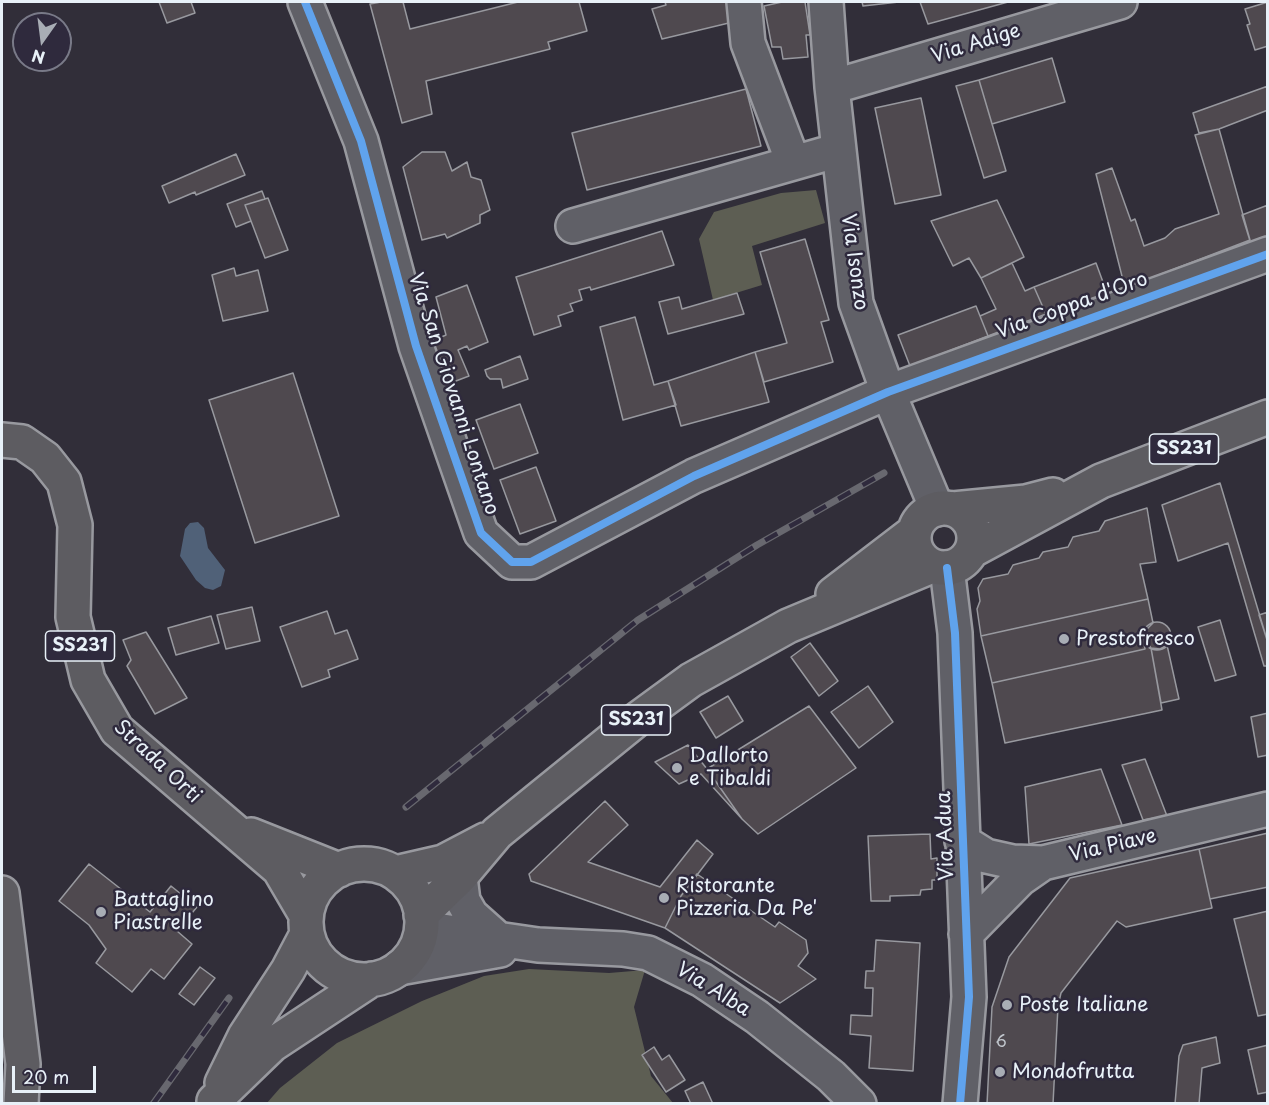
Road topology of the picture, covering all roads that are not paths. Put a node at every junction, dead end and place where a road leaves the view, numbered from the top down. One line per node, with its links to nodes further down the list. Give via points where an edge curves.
1 (305, 2): 10 (street, Via San Giovanni Lontano, via 361,141 416,346 481,533 512,562 531,562 694,476)
2 (744, 2): 7 (street, via 747,44)
3 (826, 2): 5 (street, Via Isonzo)
4 (1120, 2): 5 (street, Via Adige)
5 (832, 87): 6 (street, Via Isonzo)
6 (839, 150): 7 (street); 10 (street, Via Isonzo, via 856,303)
7 (793, 162): 8 (street)
8 (573, 226)
9 (1268, 254): 10 (street, Via Coppa d'Oro)
10 (888, 392): 14 (street, Via Isonzo)
11 (1268, 417): 13 (main road, SS231)
12 (2, 440): 19 (main road, Strada Orti / SS231, via 22,442 37,452 64,482 75,525 73,617 88,680 117,730)
13 (1101, 481): 14 (main road, SS231, via 1026,502); 16 (main road, SS231)
14 (945, 509): 15 (main road, SS231, via 924,515); 16 (main road, via 969,521 975,540)
15 (914, 532): 16 (main road, via 917,553); 17 (main road, SS231)
16 (950, 561): 17 (main road, SS231); 21 (street, Via Adua)
17 (788, 626): 20 (main road, SS231, via 691,680)
18 (1268, 810): 22 (street, Via Piave)
19 (233, 828): 23 (main road, Strada Orti / SS231); 28 (main road, Strada Orti / SS231, via 279,869)
20 (497, 833): 24 (main road, SS231, via 443,862); 25 (main road, SS231)
21 (962, 841): 22 (street, Via Piave, via 986,856); 29 (street, Via Adua)
22 (1043, 863): 29 (street, via 1020,879)
23 (339, 870): 24 (main road, SS231, via 358,864); 28 (main road, via 323,880 312,896)
24 (395, 873): 27 (main road, via 417,899)
25 (460, 878): 27 (main road, SS231); 30 (street, via 463,901 471,915)
26 (2, 893): 33 (main road)
27 (422, 922): 30 (street, Via Alba); 32 (main road, SS231, via 414,951)
28 (306, 924): 32 (main road, SS231, via 313,950 323,964 338,974 354,979); 34 (main road, via 288,970 245,1036)
29 (966, 934): 37 (street, Via Adua, via 969,997)
30 (499, 940): 31 (street, Via Alba)
31 (538, 945): 32 (street, Via Alba); 36 (street, Via Alba, via 624,949 648,953 670,963 757,1017 831,1076)
32 (386, 974): 34 (main road, via 272,1045)
33 (10, 1038): 35 (main road, via 23,1064)
34 (213, 1102)
35 (21, 1104)
36 (859, 1104)
37 (960, 1104)

